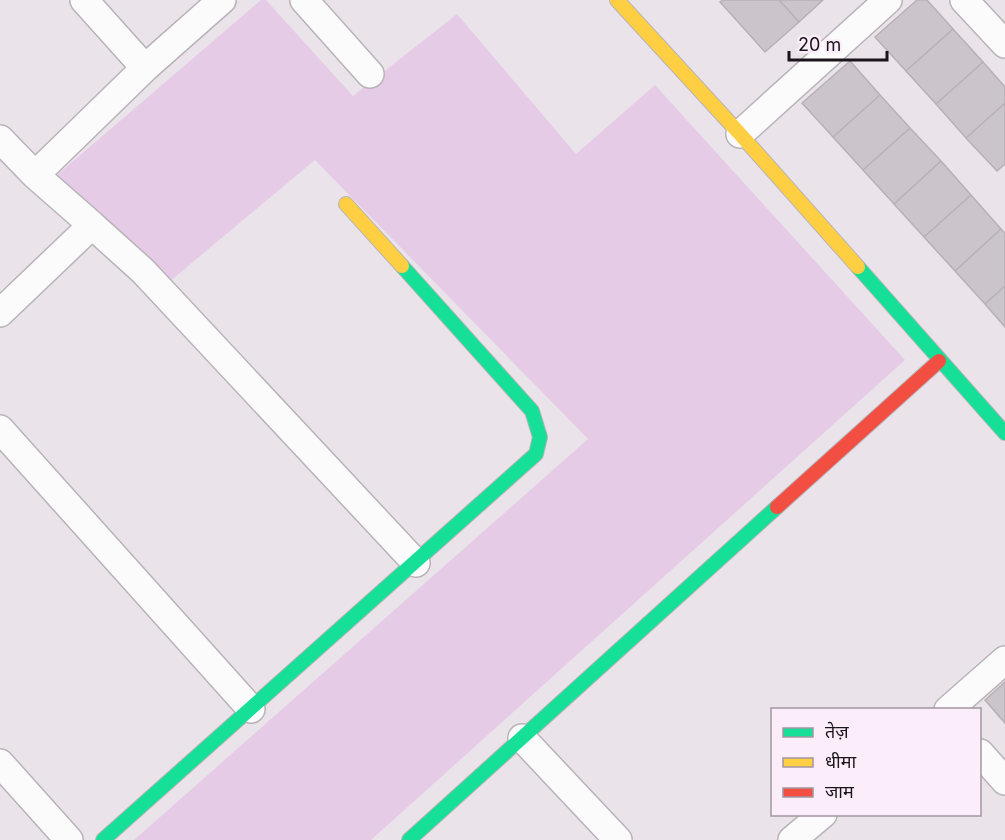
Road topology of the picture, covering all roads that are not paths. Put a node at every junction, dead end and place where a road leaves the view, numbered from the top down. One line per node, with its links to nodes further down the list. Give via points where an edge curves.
1 (84, 0): 8 (street)
2 (222, 0): 8 (street)
3 (304, 0): 9 (street)
4 (617, 0): 10 (street)
5 (888, 0): 10 (street)
6 (964, 0): 7 (street)
7 (1005, 44)
8 (145, 68): 12 (street)
9 (370, 74)
10 (740, 134): 16 (street)
11 (0, 139): 12 (street)
12 (35, 175): 14 (street)
13 (346, 204): 19 (street, via 532,411 539,427 541,443 536,454)
14 (92, 225): 15 (street); 19 (street, via 143,271)
15 (0, 313)
16 (939, 361): 18 (street); 23 (street)
17 (0, 429): 22 (street)
18 (1005, 433)
19 (416, 563): 22 (street)
20 (1005, 660): 21 (street)
21 (950, 708)
22 (251, 709): 29 (street)
23 (522, 738): 30 (street); 31 (street)
24 (981, 754): 26 (street)
25 (0, 763): 28 (street)
26 (1005, 781)
27 (821, 816): 32 (street)
28 (69, 840)
29 (103, 840)
30 (409, 840)
31 (618, 840)
32 (792, 840)

